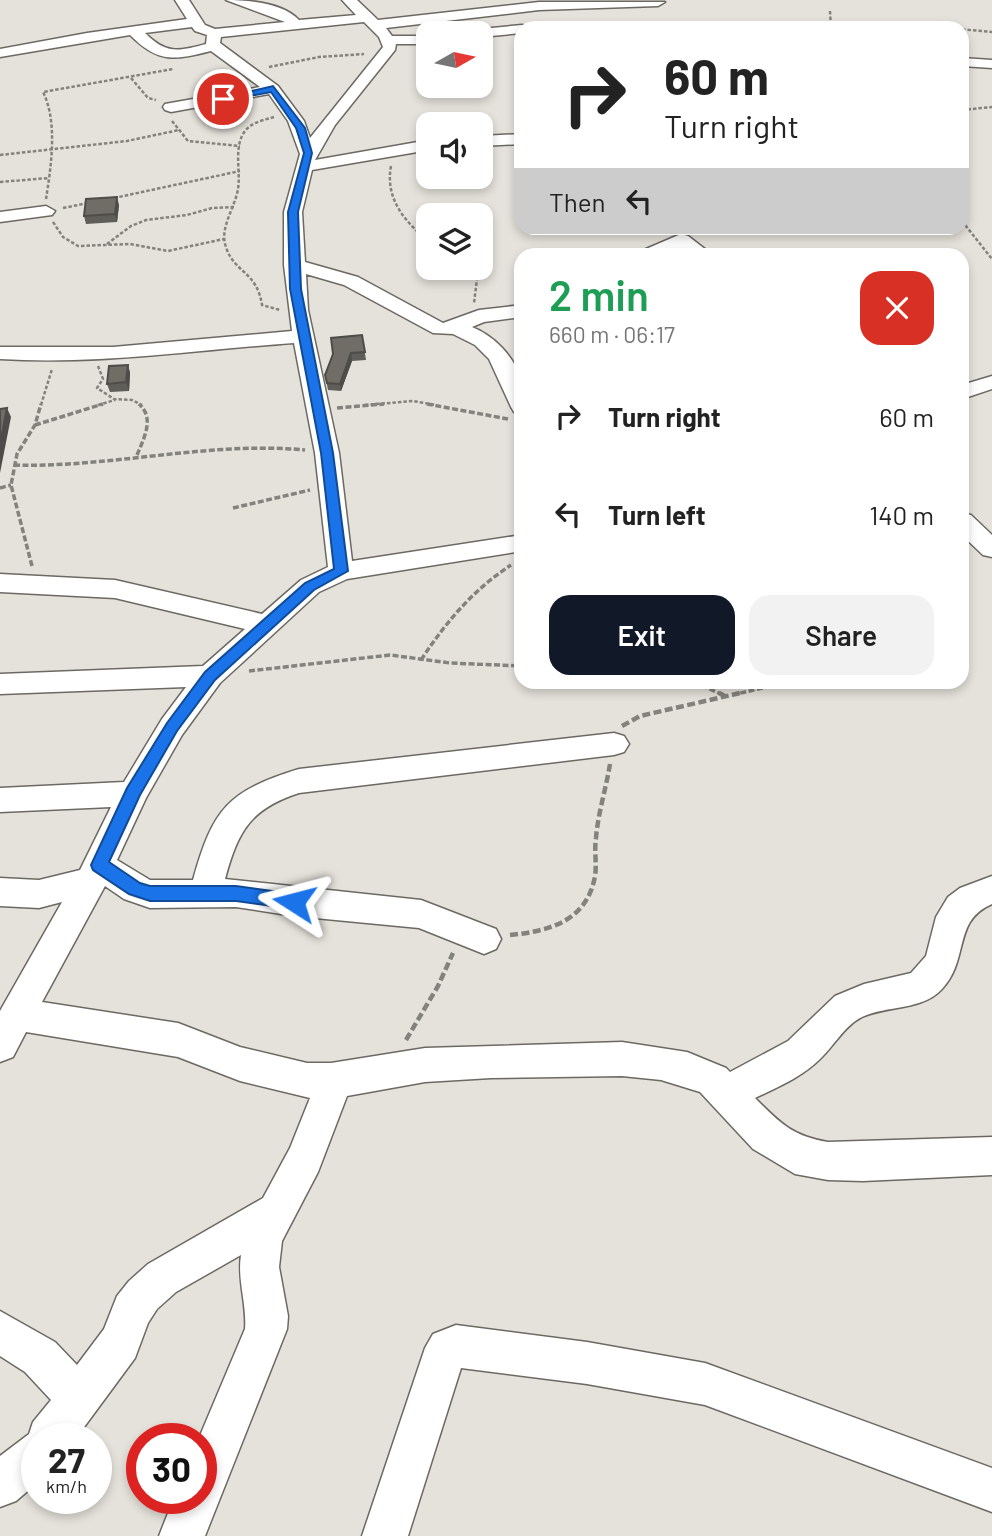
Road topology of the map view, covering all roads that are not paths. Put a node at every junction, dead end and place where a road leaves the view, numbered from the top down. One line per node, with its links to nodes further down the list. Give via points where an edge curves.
1 (182, 0): 7 (street)
2 (233, 0): 8 (street, via 288,16)
3 (659, 1): 4 (street); 6 (street)
4 (526, 4): 5 (street, via 402,15)
5 (366, 12): 8 (street); 14 (street)
6 (654, 20)
7 (197, 22): 9 (street); 13 (street)
8 (294, 24): 13 (street)
9 (133, 30): 13 (street, via 161,54); 15 (street)
10 (514, 30): 11 (street)
11 (494, 32)
12 (416, 42): 14 (street)
13 (218, 46): 18 (street)
14 (387, 48): 23 (street)
15 (0, 53)
16 (969, 62): 17 (street)
17 (992, 64)
18 (273, 89): 19 (street); 23 (street, via 300,128)
19 (171, 107)
20 (514, 139): 21 (street)
21 (493, 140)
22 (416, 147): 23 (street)
23 (305, 160): 28 (street, via 293,212)
24 (46, 211): 25 (street)
25 (0, 217)
26 (664, 248): 27 (street, via 681,240)
27 (693, 248)
28 (294, 265): 30 (street, via 351,281 440,329); 31 (street)
29 (514, 313): 30 (street)
30 (462, 323): 35 (street, via 493,348)
31 (304, 336): 32 (street, via 55,357); 39 (street, via 327,453)
32 (0, 353)
33 (992, 382): 34 (street)
34 (969, 390)
35 (514, 407)
36 (969, 528): 38 (street)
37 (514, 544): 39 (street)
38 (992, 549)
39 (341, 571): 41 (street, via 310,586)
40 (0, 583): 41 (street, via 115,589)
41 (267, 625): 42 (street)
42 (210, 676): 43 (street); 45 (street, via 172,727)
43 (0, 684)
44 (614, 744): 49 (street, via 279,786 244,804 232,817)
45 (133, 793): 46 (street); 47 (street)
46 (0, 800)
47 (95, 873): 49 (street, via 150,894); 50 (street, via 38,894); 52 (street)
48 (992, 890): 54 (street, via 965,901 954,912 947,927 946,953 928,981 853,1003 796,1056)
49 (206, 891): 51 (street, via 421,914)
50 (0, 892)
51 (484, 939)
52 (9, 1030): 53 (street, via 178,1040 278,1074)
53 (335, 1080): 54 (street, via 425,1065 622,1059 687,1069 713,1080); 56 (street, via 305,1159)
54 (725, 1093): 55 (street, via 766,1136 795,1154 863,1162)
55 (992, 1156)
56 (276, 1212): 58 (street, via 162,1278 143,1295 120,1343); 60 (street, via 260,1253 265,1329)
57 (0, 1332): 58 (street, via 40,1357)
58 (79, 1399): 59 (street)
59 (61, 1423)
60 (217, 1448)
61 (21, 1467): 62 (street)
62 (0, 1485)
63 (992, 1490): 66 (street, via 705,1384 456,1346 448,1349 439,1363)
64 (191, 1514): 65 (street)
65 (182, 1536)
66 (385, 1536)

